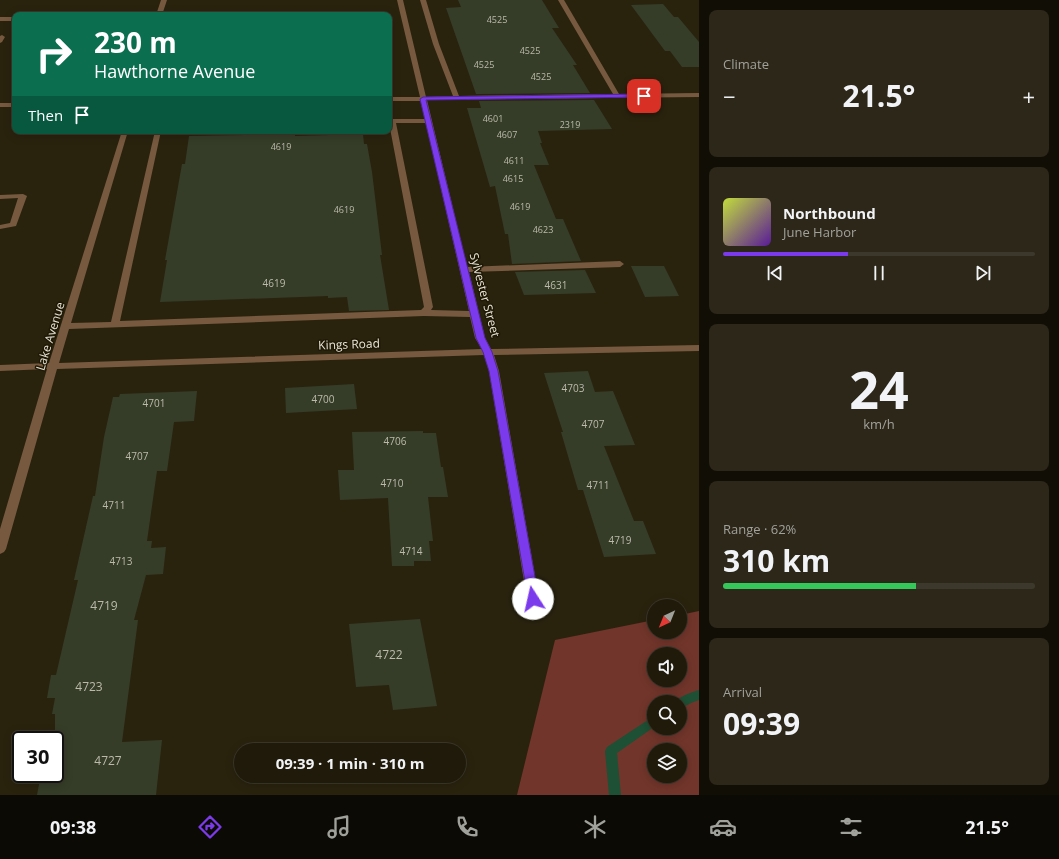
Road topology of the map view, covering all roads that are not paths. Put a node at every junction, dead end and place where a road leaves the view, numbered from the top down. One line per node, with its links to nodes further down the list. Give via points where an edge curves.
1 (164, 0): 5 (street)
2 (400, 0): 12 (street, Sylvester Street)
3 (423, 0): 10 (street, via 436,44)
4 (561, 0): 9 (street)
5 (161, 12)
6 (12, 18): 7 (street)
7 (0, 19)
8 (699, 95): 9 (street)
9 (617, 96): 10 (street)
10 (457, 98): 12 (street)
11 (392, 99): 12 (street)
12 (423, 99): 16 (street, Sylvester Street)
13 (0, 105): 14 (street)
14 (12, 105)
15 (392, 121): 16 (street)
16 (429, 121): 23 (street, Sylvester Street)
17 (392, 131): 24 (street, via 429,307)
18 (124, 134): 27 (street, Lake Avenue)
19 (157, 134): 26 (street)
20 (0, 197): 21 (street, via 22,196 13,224)
21 (0, 227)
22 (620, 264): 23 (street)
23 (464, 270): 25 (street, Sylvester Street)
24 (424, 313): 25 (street); 26 (street)
25 (474, 314): 29 (street, Sylvester Street, via 480,338)
26 (115, 324): 27 (street)
27 (66, 326): 30 (street, Lake Avenue)
28 (699, 348): 29 (street, Kings Road)
29 (488, 352): 30 (street, Kings Road); 33 (street, Sylvester Street, via 494,371)
30 (53, 366): 31 (street, Kings Road); 32 (street, Lake Avenue)
31 (0, 368)
32 (0, 549)
33 (533, 599)

